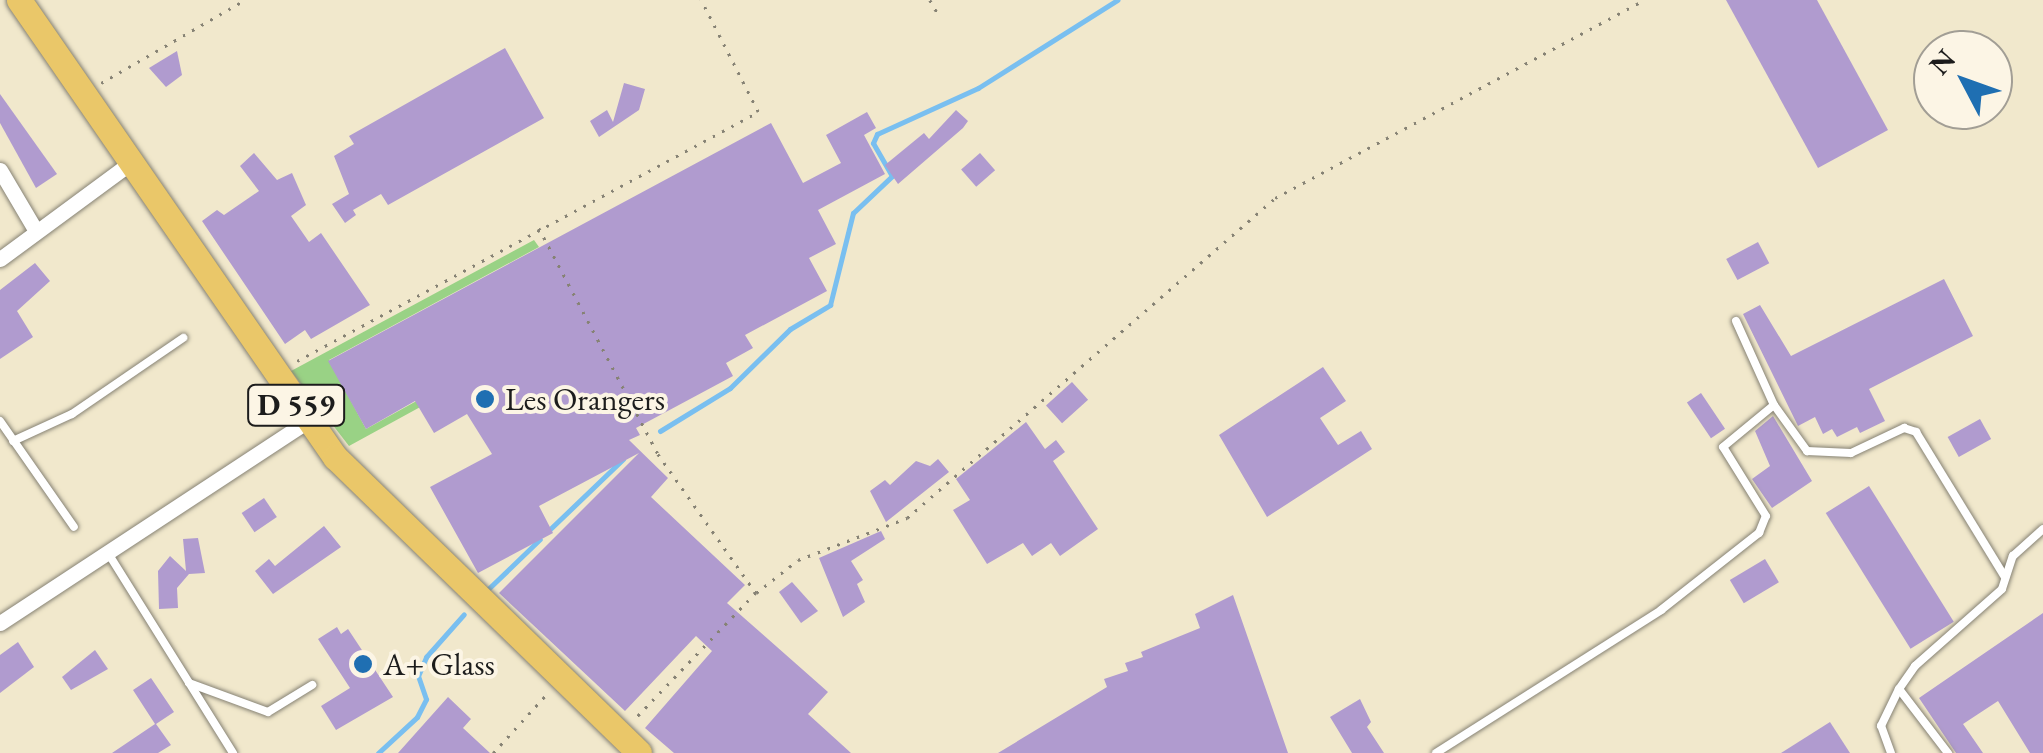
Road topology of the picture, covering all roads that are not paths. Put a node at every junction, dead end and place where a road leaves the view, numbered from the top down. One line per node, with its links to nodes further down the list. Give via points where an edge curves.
1 (19, 0): 2 (main road, D 559)
2 (130, 164): 4 (street); 10 (main road, D 559)
3 (0, 170): 4 (street)
4 (36, 230): 5 (street)
5 (0, 259)
6 (1736, 322): 8 (lane)
7 (184, 338): 11 (lane, via 72,414)
8 (1774, 404): 15 (lane, via 1807,451 1828,456 1851,453 1904,428 1916,432); 22 (lane, via 1723,447 1766,516 1759,533 1662,610)
9 (0, 421): 11 (lane)
10 (308, 422): 14 (street); 21 (main road, D 559, via 396,523)
11 (13, 440): 12 (lane)
12 (74, 527)
13 (2043, 529): 15 (lane, via 2013,556)
14 (108, 553): 16 (street); 17 (lane)
15 (2006, 577): 19 (lane, via 2002,589 1915,666)
16 (0, 623)
17 (189, 683): 18 (lane, via 268,712); 20 (lane)
18 (312, 686)
19 (1899, 689): 23 (lane, via 1881,726); 24 (lane)
20 (233, 753)
21 (639, 753)
22 (1436, 753)
23 (1890, 753)
24 (1948, 753)

